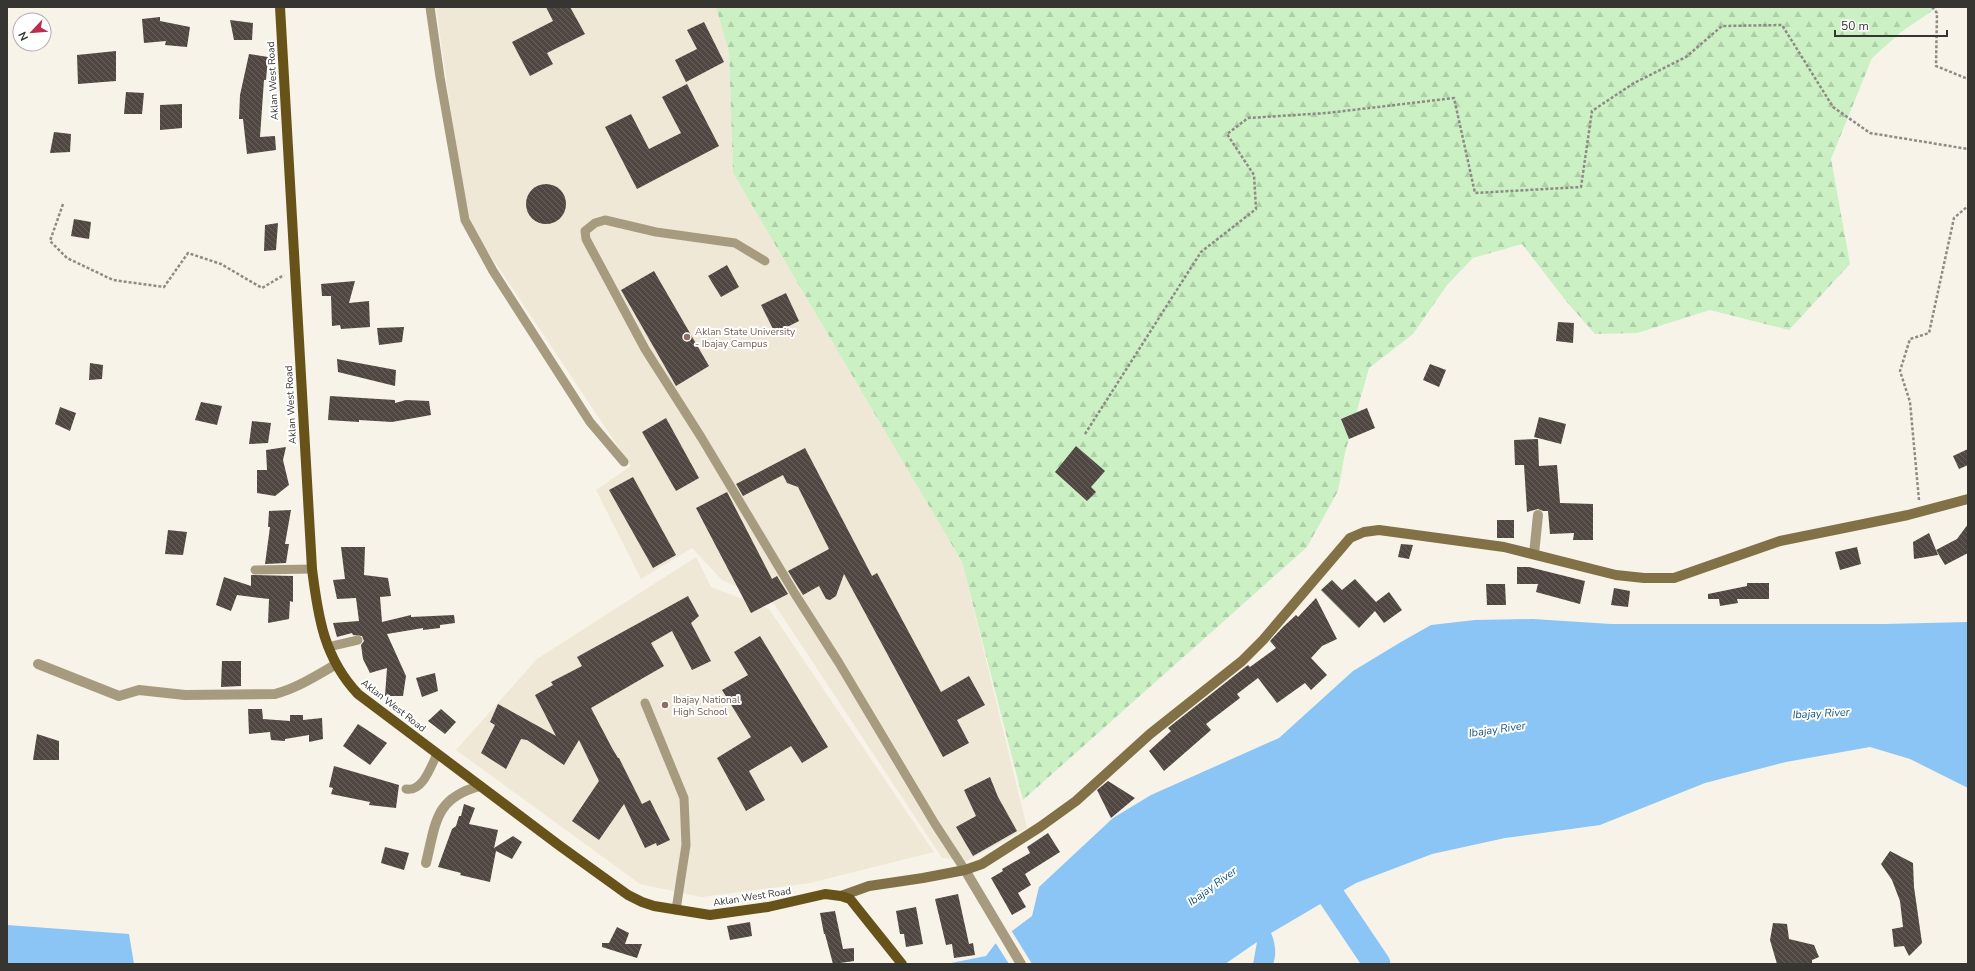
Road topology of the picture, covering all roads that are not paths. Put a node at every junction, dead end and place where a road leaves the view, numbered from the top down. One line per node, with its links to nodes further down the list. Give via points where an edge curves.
1 (280, 7): 8 (main road, Aklan West Road)
2 (430, 7): 4 (lane, via 465,220 493,271 590,422)
3 (764, 261): 19 (lane, via 735,243 656,232 605,220 594,223 585,231 586,238 645,349)
4 (624, 462)
5 (1968, 499): 7 (street, via 1780,541 1674,578 1616,575)
6 (1538, 515): 7 (street)
7 (1534, 554): 19 (street, via 1504,547 1379,530 1364,532 1350,538 1242,661 1150,734 1076,801 999,854)
8 (312, 568): 9 (lane); 11 (main road, Aklan West Road, via 316,605)
9 (255, 570)
10 (358, 640): 11 (lane)
11 (328, 647): 13 (main road, Aklan West Road)
12 (38, 664): 13 (street, via 119,696 139,690 185,695 275,694 288,691)
13 (335, 665): 15 (main road, Aklan West Road, via 358,694)
14 (645, 703): 21 (lane, via 684,798 686,845)
15 (437, 754): 16 (main road, Aklan West Road); 17 (lane, via 420,786 411,790)
16 (480, 786): 18 (street, via 454,796 443,806); 21 (main road, Aklan West Road, via 628,895 654,906)
17 (406, 789)
18 (426, 863)
19 (965, 870): 20 (street, via 869,886); 23 (street)
20 (841, 896): 21 (main road, Aklan West Road, via 825,894 768,907 716,914); 22 (main road, via 850,899)
21 (676, 910)
22 (902, 964)
23 (1021, 964)

